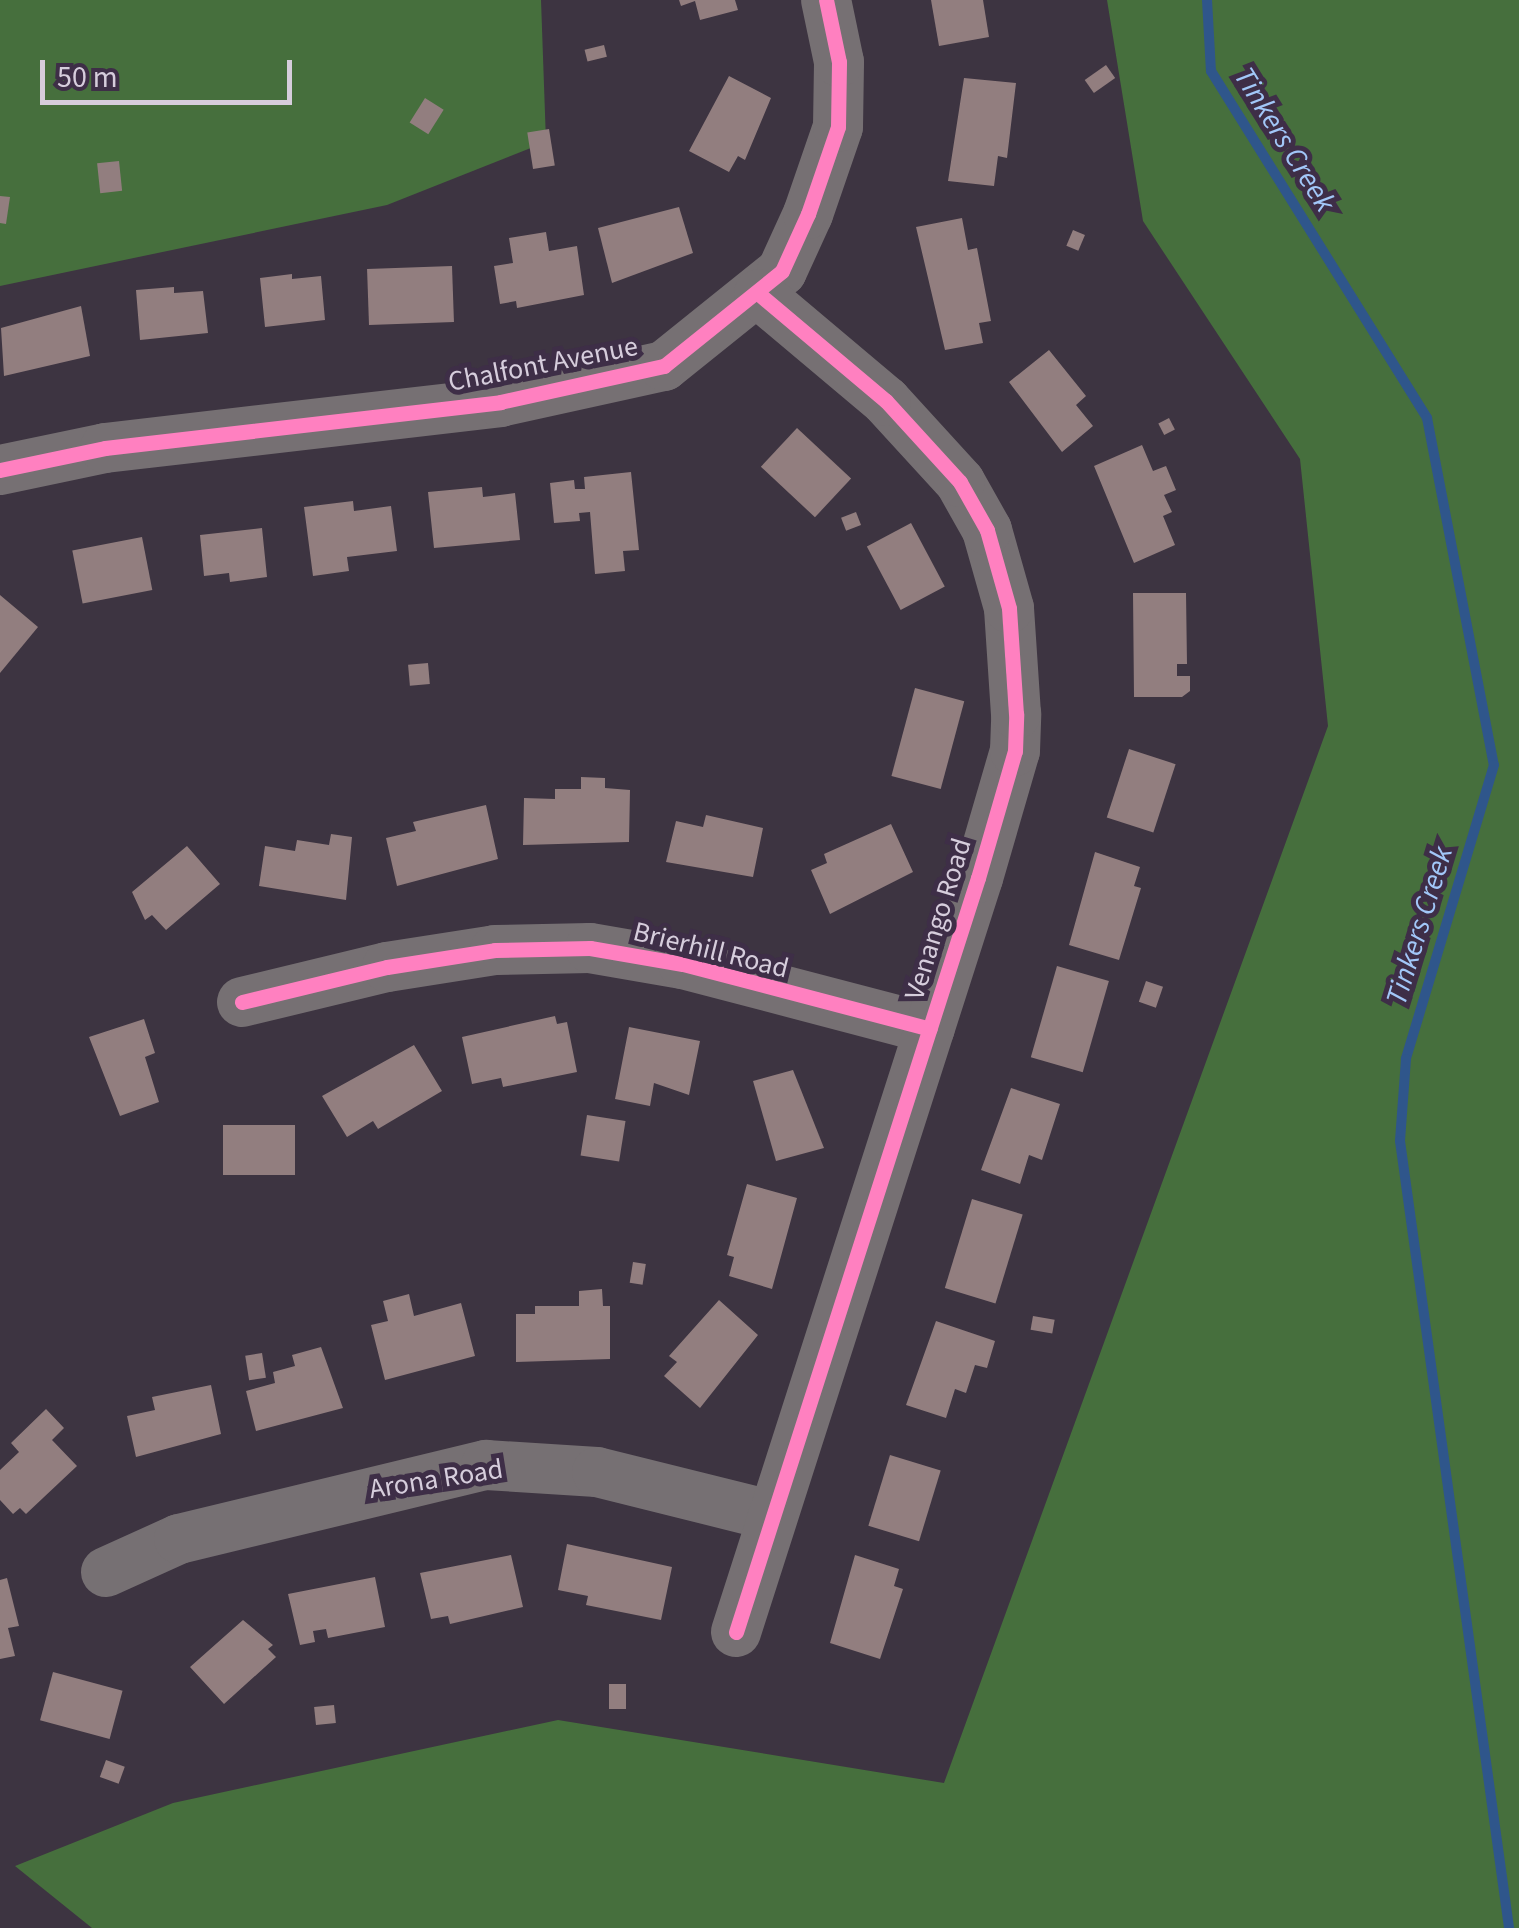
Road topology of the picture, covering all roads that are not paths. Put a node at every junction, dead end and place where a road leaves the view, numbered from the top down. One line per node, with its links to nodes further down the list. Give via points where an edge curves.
1 (826, 0): 2 (street, Chalfont Avenue, via 840,62 838,127 782,271)
2 (759, 294): 3 (street, Chalfont Avenue, via 664,366 581,388 105,448); 5 (street, Venango Road, via 886,402 960,482 988,530 1010,608 1017,654 1015,751)
3 (0, 470)
4 (242, 1002): 5 (street, Brierhill Road, via 387,967 495,950 590,948 684,964)
5 (930, 1029): 6 (street, Venango Road)
6 (773, 1516): 7 (street, Arona Road, via 597,1472 486,1466 217,1528); 8 (street, Venango Road)
7 (106, 1572)
8 (736, 1632)

